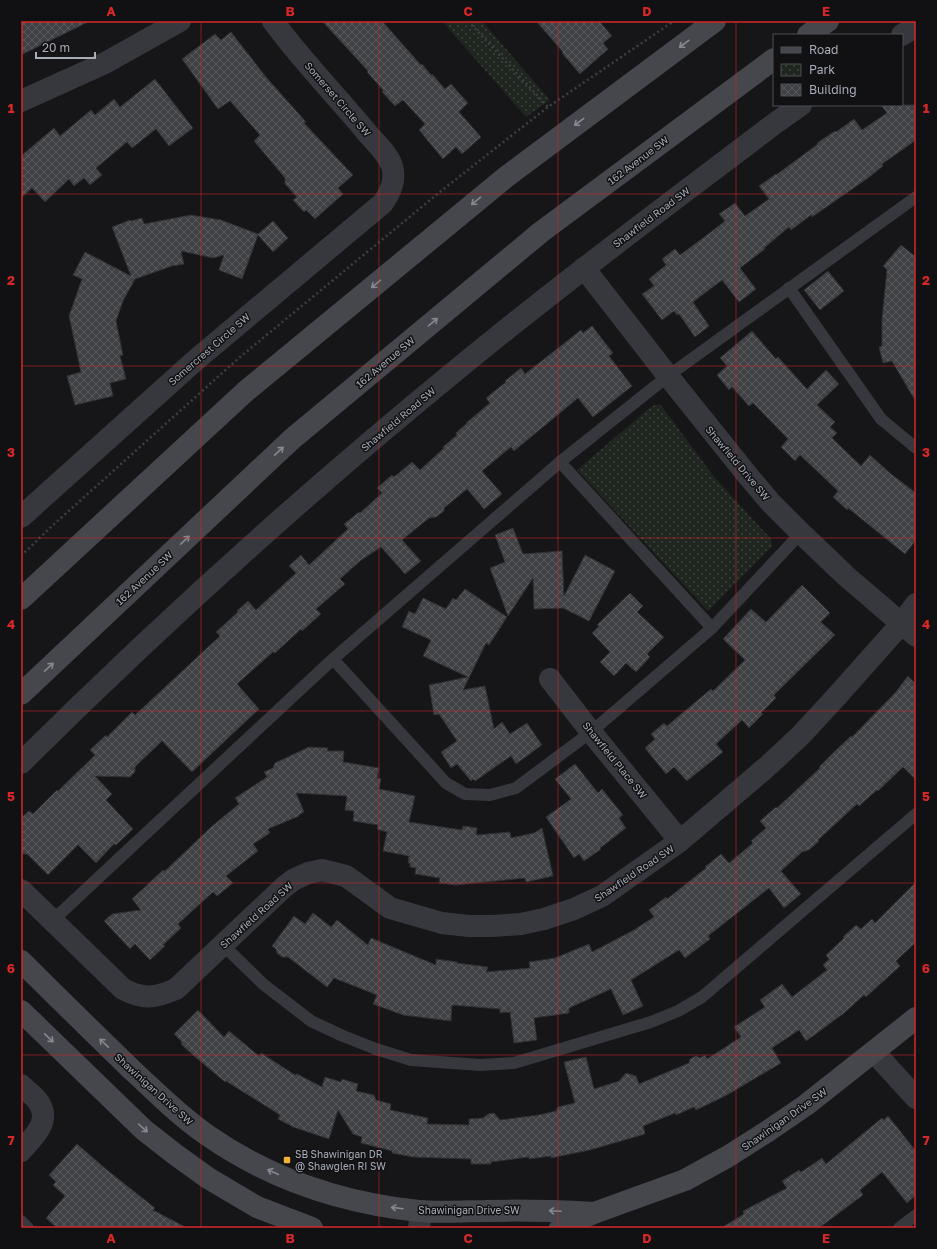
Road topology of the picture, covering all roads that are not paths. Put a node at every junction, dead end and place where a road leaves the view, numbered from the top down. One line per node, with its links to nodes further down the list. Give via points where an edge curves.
1 (180, 21): 9 (street, via 105,63)
2 (273, 21): 11 (street, Somerset Circle SW, via 389,158)
3 (715, 21): 20 (main road, one-way to 20, via 506,177 258,381)
4 (828, 21): 6 (main road)
5 (916, 26): 7 (street)
6 (809, 34)
7 (903, 35)
8 (773, 60): 26 (main road, 162 Avenue SW, one-way to 8, via 292,438 541,232)
9 (21, 101)
10 (800, 106): 13 (street, Shawfield Road SW)
11 (394, 181): 18 (street, Somercrest Circle SW, via 383,203 198,358)
12 (916, 197): 14 (lane)
13 (584, 268): 15 (street, Shawfield Drive SW); 28 (street, Shawfield Road SW, via 460,366 273,525 191,599)
14 (789, 288): 15 (lane); 16 (lane, via 881,419)
15 (668, 376): 17 (lane); 19 (street, Shawfield Drive SW, via 748,477)
16 (916, 448)
17 (560, 462): 22 (lane); 24 (lane)
18 (21, 517)
19 (801, 533): 22 (lane); 23 (street, Shawfield Drive SW)
20 (21, 599)
21 (916, 604): 23 (street, Shawfield Road SW)
22 (712, 628): 27 (lane)
23 (908, 630): 30 (street, Shawfield Road SW, via 801,736)
24 (333, 659): 27 (lane, via 446,783 465,794 490,795 516,788); 32 (lane)
25 (550, 679): 27 (street, Shawfield Place SW)
26 (21, 694)
27 (591, 732): 30 (street, Shawfield Place SW)
28 (21, 763)
29 (916, 814): 33 (lane, via 702,997 678,1011 651,1022 514,1063 480,1065 411,1060 343,1036 311,1022 263,984)
30 (680, 840): 33 (street, Shawfield Road SW, via 602,896 544,920 522,924 492,926 442,923 390,908 346,876 322,870 315,871 293,880 284,887)
31 (21, 890): 32 (street, Shawfield Road SW)
32 (52, 921): 33 (street, Shawfield Road SW, via 123,988 144,997 157,997 176,988)
33 (222, 945)
34 (21, 962): 43 (main road, Shawinigan Drive SW, one-way to 34, via 304,1186 266,1170 205,1134 162,1099)
35 (21, 1011): 46 (main road, one-way to 46, via 144,1130 176,1155 208,1178 257,1207)
36 (916, 1018): 37 (main road, Shawinigan Drive SW)
37 (874, 1052): 39 (street); 41 (main road, Shawinigan Drive SW, via 806,1105 727,1157 685,1180)
38 (21, 1085): 40 (street, via 37,1100 44,1118 38,1132)
39 (916, 1098)
40 (21, 1151)
41 (594, 1213): 43 (main road, Shawinigan Drive SW, one-way to 43, via 537,1210); 47 (main road, Shawinigan Drive SW)
42 (916, 1215): 48 (lane)
43 (420, 1220)
44 (21, 1221): 45 (lane)
45 (28, 1228)
46 (312, 1228)
47 (560, 1228)
48 (899, 1228)

